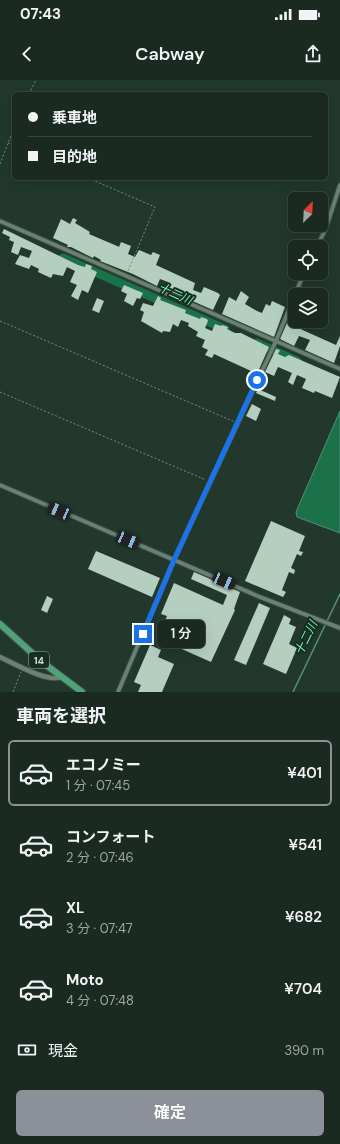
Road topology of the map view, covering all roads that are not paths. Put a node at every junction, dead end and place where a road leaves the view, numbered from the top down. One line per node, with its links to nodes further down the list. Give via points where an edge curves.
1 (340, 185): 3 (street)
2 (0, 221): 5 (street)
3 (320, 240)
4 (301, 280): 5 (street)
5 (276, 341): 6 (street); 8 (street)
6 (340, 369)
7 (0, 485): 8 (street)
8 (174, 560): 10 (street); 14 (street)
9 (0, 624): 12 (main road, 14)
10 (340, 628)
11 (0, 657): 12 (street, via 56,680)
12 (61, 677): 13 (main road, 14)
13 (82, 692)
14 (118, 692)

